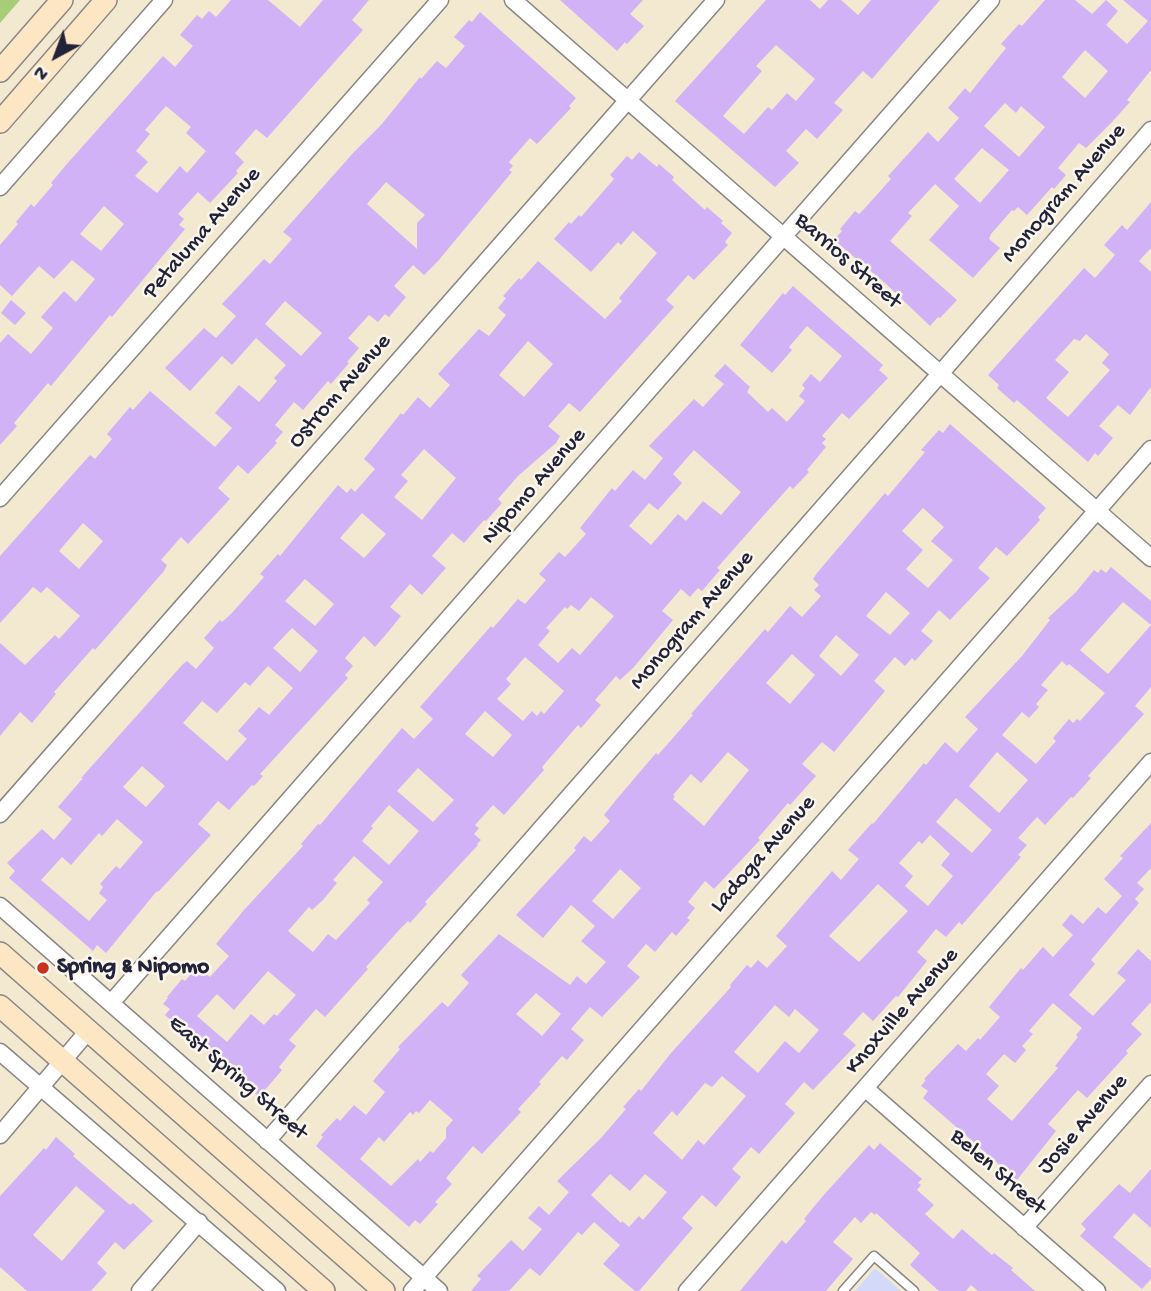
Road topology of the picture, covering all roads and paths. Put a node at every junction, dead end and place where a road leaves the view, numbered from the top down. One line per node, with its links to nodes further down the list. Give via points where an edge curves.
1 (62, 0): 8 (main road)
2 (106, 0): 10 (main road)
3 (164, 0): 12 (street)
4 (440, 0): 16 (street, Petaluma Avenue)
5 (513, 0): 9 (street, Barrios Street)
6 (716, 0): 9 (street, Ostrom Avenue)
7 (991, 0): 13 (street, Nipomo Avenue)
8 (0, 71)
9 (628, 99): 13 (street, Barrios Street); 20 (street, Ostrom Avenue)
10 (0, 122)
11 (1151, 130): 14 (street, Monogram Avenue)
12 (0, 187)
13 (784, 238): 14 (street, Barrios Street); 23 (street, Nipomo Avenue)
14 (940, 374): 17 (street, Barrios Street); 32 (street, Monogram Avenue)
15 (1151, 449): 17 (street, Ladoga Avenue)
16 (0, 498)
17 (1097, 511): 18 (street, Barrios Street); 35 (street, Ladoga Avenue)
18 (1151, 558)
19 (1151, 762): 30 (street, Knoxville Avenue)
20 (0, 814)
21 (0, 906): 23 (street, East Spring Street)
22 (0, 953): 25 (main road)
23 (111, 1003): 32 (street, East Spring Street)
24 (0, 1006): 27 (main road)
25 (88, 1031): 27 (street); 39 (main road)
26 (0, 1052): 29 (street)
27 (62, 1061): 29 (street); 38 (main road)
28 (1151, 1084): 34 (street, Josie Avenue)
29 (41, 1088): 31 (street); 33 (street)
30 (866, 1088): 34 (street, Belen Street); 42 (street, Knoxville Avenue)
31 (0, 1135)
32 (267, 1141): 35 (street, East Spring Street)
33 (199, 1222): 36 (street); 37 (street)
34 (1024, 1228): 45 (street, Belen Street)
35 (424, 1277): 40 (street, Ladoga Avenue); 41 (street, East Spring Street)
36 (139, 1291)
37 (277, 1291)
38 (324, 1291)
39 (384, 1291)
40 (412, 1291)
41 (439, 1291)
42 (687, 1291)
43 (843, 1291): 44 (lane, via 874,1256)
44 (914, 1291)
45 (1097, 1291)

